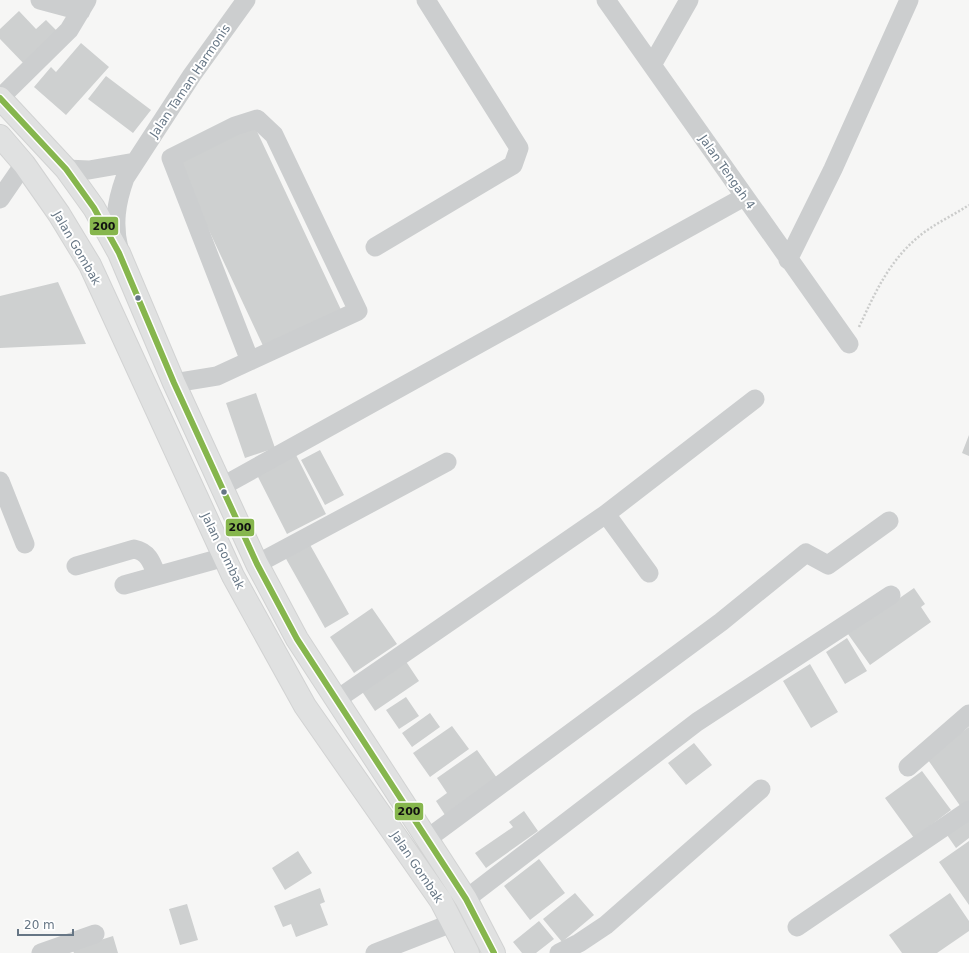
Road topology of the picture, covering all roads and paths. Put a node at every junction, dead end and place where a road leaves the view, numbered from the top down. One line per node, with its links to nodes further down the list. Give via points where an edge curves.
1 (40, 0): 7 (street)
2 (246, 0): 11 (street, Jalan Taman Harmonis, via 192,75)
3 (426, 0): 17 (street, via 519,148 513,165)
4 (606, 0): 8 (street, Jalan Tengah 4)
5 (690, 0): 8 (street)
6 (909, 0): 19 (street, via 833,169)
7 (84, 6): 9 (street, via 68,30)
8 (652, 65): 14 (street, Jalan Tengah 4)
9 (0, 98): 13 (main road, Jalan Gombak)
10 (0, 136): 12 (main road, Jalan Gombak)
11 (135, 162): 13 (street, via 111,168); 18 (street, Jalan Taman Harmonis, via 118,196 115,234)
12 (24, 164): 15 (street); 30 (main road, Jalan Gombak, via 90,265)
13 (66, 169): 18 (main road, Jalan Gombak, via 94,208)
14 (744, 197): 19 (street, Jalan Tengah 4); 26 (street)
15 (0, 199)
16 (969, 205): 20 (path, via 918,237 898,256 882,278 858,329)
17 (375, 247)
18 (119, 253): 22 (main road, Jalan Gombak)
19 (788, 260): 20 (street, Jalan Tengah 4)
20 (848, 342)
21 (250, 361): 21 (street, via 358,312 274,134 257,119 235,126 170,158); 22 (street, via 217,376)
22 (174, 383): 26 (main road, Jalan Gombak)
23 (755, 399): 27 (street)
24 (447, 462): 31 (street)
25 (0, 481): 29 (street)
26 (221, 487): 31 (main road, Jalan Gombak)
27 (606, 514): 33 (street); 37 (street)
28 (889, 521): 42 (street, via 828,565 806,553 721,622)
29 (25, 544)
30 (225, 557): 34 (street); 44 (main road, Jalan Gombak, via 305,706 441,901)
31 (257, 564): 37 (main road, Jalan Gombak, via 297,639)
32 (76, 566): 34 (street, via 134,549 142,551 150,558)
33 (649, 573)
34 (157, 576): 35 (street)
35 (124, 585)
36 (891, 595): 43 (street, via 697,722)
37 (336, 700): 42 (main road, Jalan Gombak)
38 (969, 714): 39 (street)
39 (908, 767)
40 (761, 789): 51 (street, via 606,925)
41 (969, 810): 45 (street)
42 (427, 839): 43 (main road, Jalan Gombak)
43 (466, 899): 50 (main road, Jalan Gombak)
44 (452, 923): 48 (street); 49 (main road, Jalan Gombak)
45 (797, 927)
46 (95, 934): 47 (street)
47 (41, 953)
48 (375, 953)
49 (468, 953)
50 (494, 953)
51 (559, 953)

